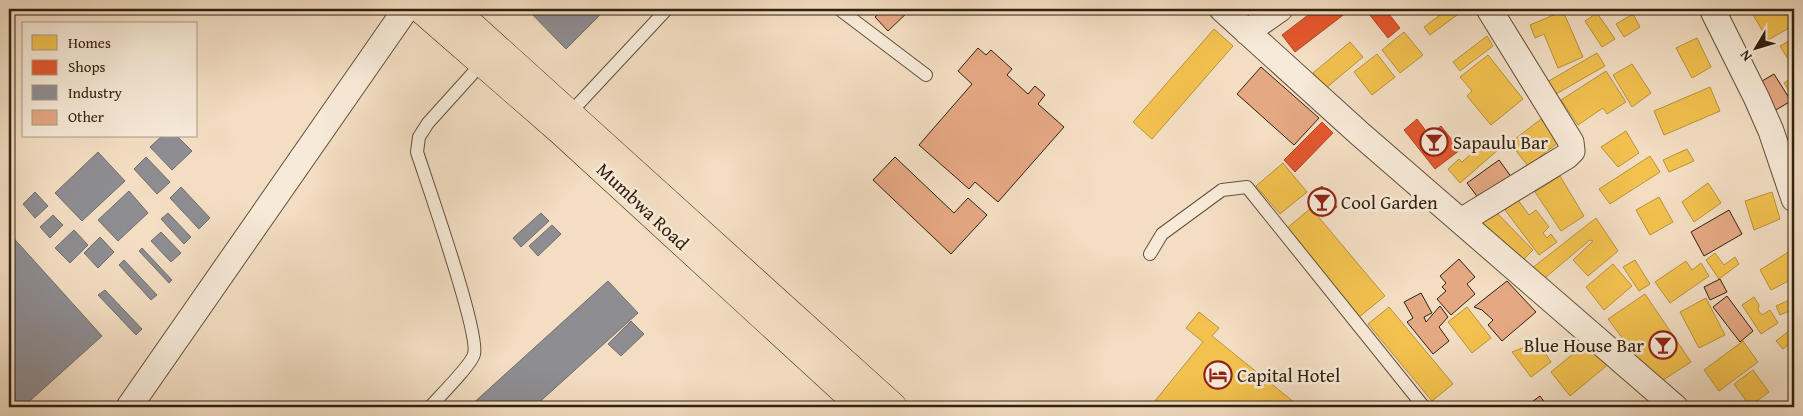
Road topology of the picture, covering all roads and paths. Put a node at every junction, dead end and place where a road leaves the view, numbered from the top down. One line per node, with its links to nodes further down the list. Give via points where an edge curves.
1 (406, 9): 17 (street)
2 (421, 9): 11 (main road, Mumbwa Road)
3 (453, 9): 13 (main road, Mumbwa Road)
4 (667, 9): 13 (lane)
5 (839, 9): 12 (lane)
6 (1222, 9): 10 (street)
7 (1280, 9): 10 (street)
8 (1489, 9): 15 (street, via 1571,142 1572,151)
9 (1712, 9): 14 (street, via 1764,115)
10 (1247, 32): 15 (street)
11 (482, 62): 18 (lane, via 419,137 417,152 467,309 475,345 474,356); 19 (main road, Mumbwa Road)
12 (926, 75)
13 (570, 113): 20 (main road, Mumbwa Road)
14 (1794, 200)
15 (1461, 221): 22 (street)
16 (1150, 254): 21 (lane, via 1162,234 1222,190 1247,187)
17 (129, 407)
18 (430, 407)
19 (862, 407)
20 (893, 407)
21 (1424, 407)
22 (1676, 407)

